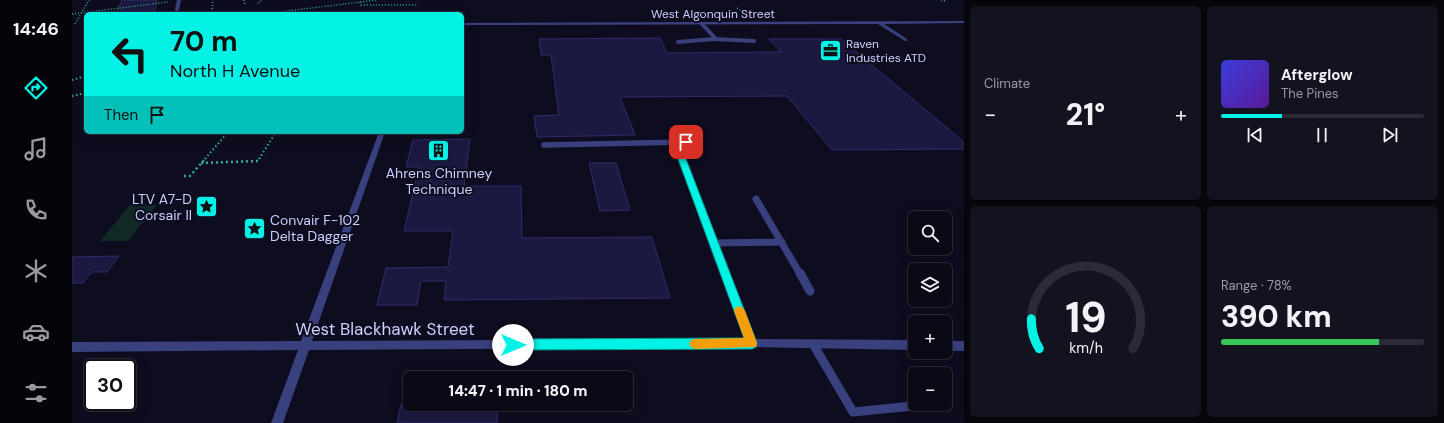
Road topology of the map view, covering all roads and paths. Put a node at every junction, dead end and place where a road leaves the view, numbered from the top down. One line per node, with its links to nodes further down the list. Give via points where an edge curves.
1 (89, 0): 17 (path)
2 (213, 0): 14 (path)
3 (244, 0): 11 (path)
4 (262, 0): 10 (path)
5 (377, 0): 9 (path)
6 (941, 0): 8 (path)
7 (179, 1): 13 (lane); 15 (path)
8 (944, 1)
9 (360, 2): 12 (path, via 361,5); 16 (path)
10 (258, 3)
11 (245, 5)
12 (418, 5)
13 (177, 9)
14 (212, 9)
15 (89, 12)
16 (278, 12)
17 (81, 13): 18 (path); 19 (path); 22 (path)
18 (84, 13)
19 (72, 14)
20 (964, 22): 21 (street, West Algonquin Street)
21 (880, 23): 24 (street, West Algonquin Street); 26 (street)
22 (75, 24)
23 (464, 24): 24 (street, West Algonquin Street)
24 (702, 24): 25 (lane)
25 (714, 39): 27 (lane); 28 (lane)
26 (905, 40)
27 (754, 41)
28 (678, 42)
29 (84, 77): 30 (path)
30 (72, 80)
31 (84, 93): 32 (path)
32 (72, 96)
33 (226, 134): 38 (path)
34 (275, 134): 38 (path, via 258,161)
35 (381, 134): 47 (street)
36 (686, 142): 37 (lane); 42 (street, via 682,159)
37 (544, 145)
38 (201, 163): 39 (path, via 190,176)
39 (184, 176)
40 (756, 199): 41 (lane)
41 (782, 242): 42 (lane); 43 (lane)
42 (714, 243): 44 (street)
43 (810, 291)
44 (752, 343): 45 (street, West Blackhawk Street); 47 (street, West Blackhawk Street)
45 (813, 344): 46 (street, West Blackhawk Street); 51 (lane, via 853,412)
46 (908, 345)
47 (306, 346): 50 (street, West Blackhawk Street); 52 (street)
48 (952, 346): 49 (street)
49 (964, 346)
50 (72, 347)
51 (908, 406)
52 (277, 423)

